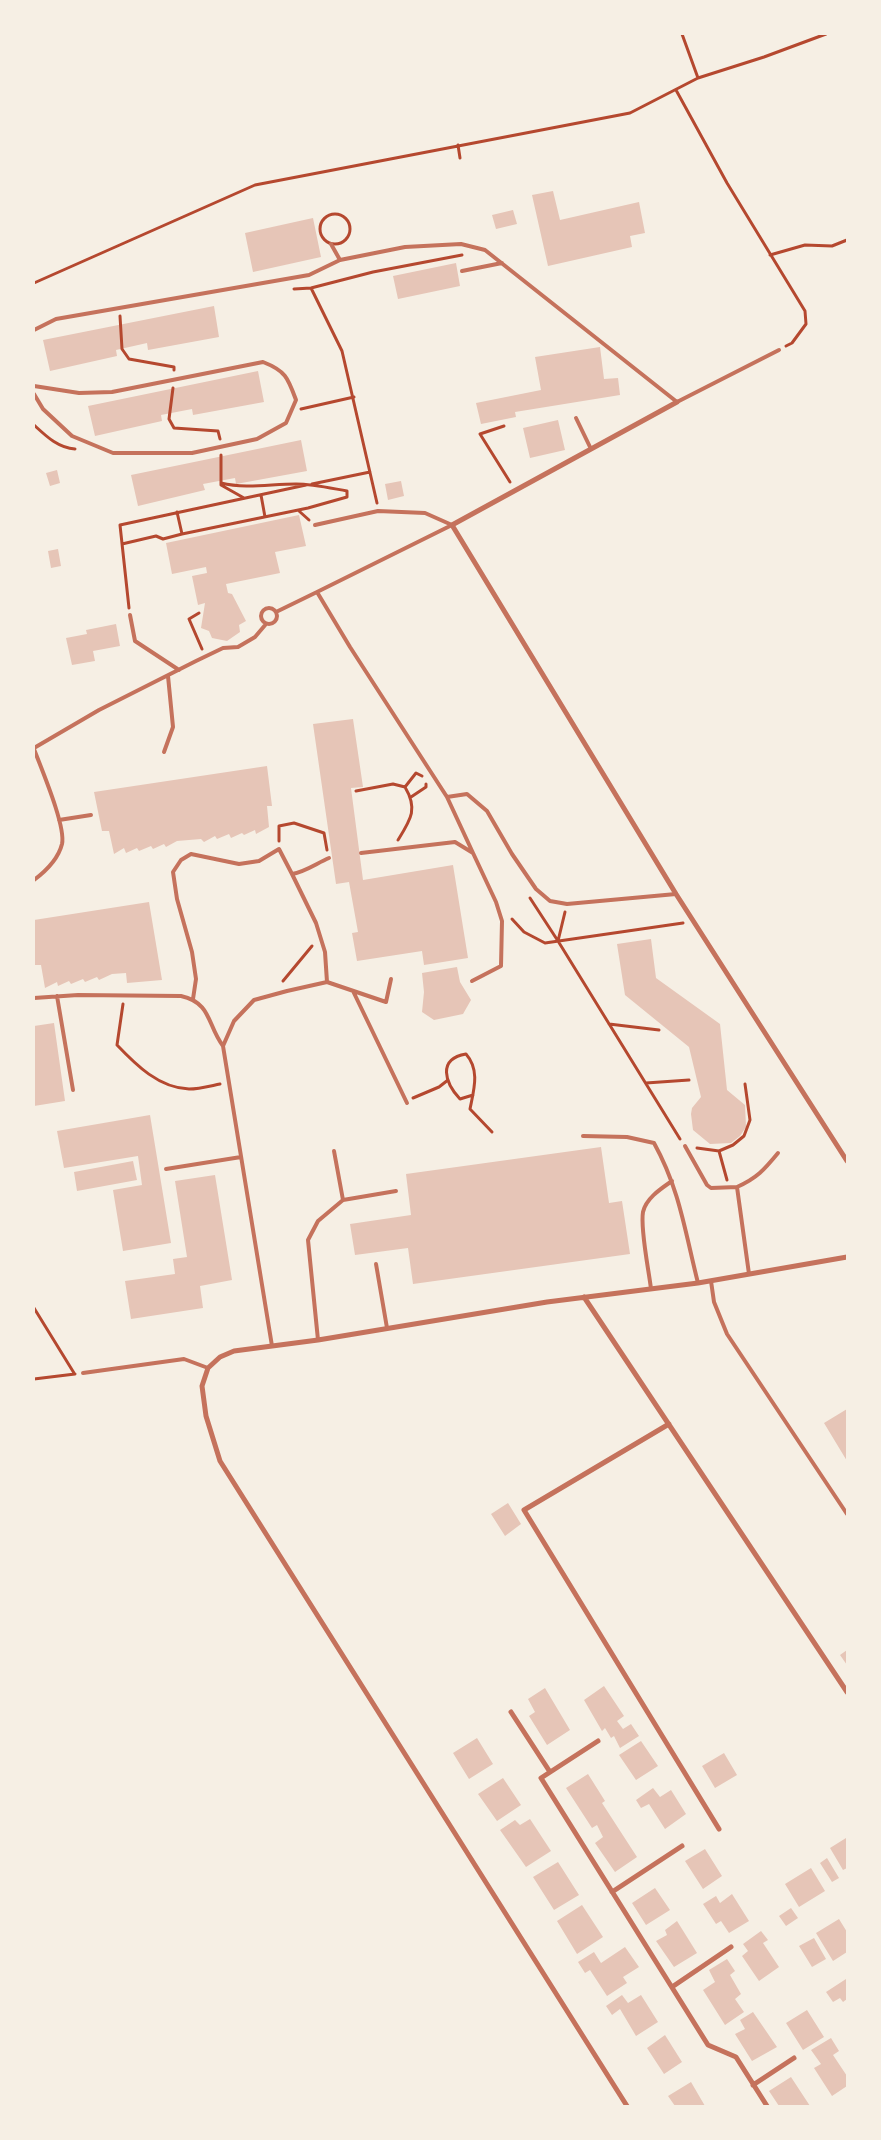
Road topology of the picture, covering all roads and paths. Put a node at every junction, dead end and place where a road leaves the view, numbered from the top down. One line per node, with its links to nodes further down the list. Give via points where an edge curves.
1 (682, 34): 3 (path)
2 (826, 34): 3 (path)
3 (698, 78): 4 (path)
4 (676, 90): 5 (path, via 630,113); 9 (path)
5 (458, 146): 6 (path); 14 (path, via 255,185)
6 (460, 158)
7 (847, 240): 9 (path, via 832,246 805,245)
8 (331, 244): 8 (path, via 321,236 320,224 328,215 340,214 348,222 349,234 341,243); 11 (lane)
9 (770, 255): 17 (path, via 805,311 806,324 801,332 792,343)
10 (459, 256): 21 (path, via 373,272 311,288 342,351)
11 (340, 260): 12 (lane, via 405,247 461,244 485,250); 15 (lane, via 309,275)
12 (502, 263): 13 (lane); 22 (lane)
13 (462, 271)
14 (34, 284)
15 (119, 306): 16 (lane, via 56,319); 18 (path, via 122,348 128,359 174,367)
16 (34, 330)
17 (779, 350): 22 (lane)
18 (175, 380): 19 (lane, via 112,392 79,393); 23 (lane, via 263,362 286,375 296,400); 26 (path, via 169,419 174,428 218,431)
19 (34, 386)
20 (34, 394): 26 (lane, via 43,409 72,436 113,453 192,453)
21 (354, 397): 23 (path); 28 (path)
22 (677, 402): 27 (street)
23 (291, 411): 26 (lane, via 286,423 258,439)
24 (576, 418): 27 (lane)
25 (504, 426): 31 (path, via 480,434)
26 (221, 447): 29 (path)
27 (591, 449): 31 (street)
28 (370, 472): 30 (path); 34 (path)
29 (222, 483): 30 (path, via 238,487); 33 (path, via 221,486)
30 (309, 485): 32 (path); 36 (path, via 347,491 348,497)
31 (516, 491): 38 (street)
32 (261, 495): 33 (path); 36 (path)
33 (244, 498): 35 (path)
34 (378, 511): 37 (lane); 38 (lane, via 425,513)
35 (177, 512): 39 (path); 40 (path, via 120,525)
36 (265, 517): 39 (path)
37 (315, 525)
38 (452, 525): 41 (lane); 66 (street)
39 (182, 534): 40 (path)
40 (122, 544): 44 (path)
41 (317, 592): 42 (lane); 51 (lane)
42 (276, 612): 45 (lane, via 277,619); 45 (lane, via 265,608 260,614)
43 (199, 613): 46 (path, via 189,619)
44 (130, 615): 47 (lane, via 135,641)
45 (266, 624): 46 (lane, via 255,637 238,648 223,648)
46 (206, 656): 47 (lane)
47 (179, 670): 48 (lane)
48 (168, 676): 49 (lane, via 99,710); 50 (lane, via 173,726)
49 (34, 748): 58 (lane)
50 (164, 752)
51 (433, 775): 52 (lane); 56 (lane)
52 (427, 778): 53 (path, via 416,773); 55 (path, via 426,787)
53 (405, 786): 54 (path, via 393,784); 55 (path)
54 (356, 790)
55 (411, 797): 60 (path, via 413,810)
56 (447, 797): 61 (lane); 66 (lane, via 467,794 487,812 536,889 550,901 567,904)
57 (91, 815): 58 (lane)
58 (59, 820): 65 (lane, via 62,844 53,863)
59 (279, 849): 63 (path, via 279,826 294,823 324,833); 64 (lane); 79 (lane, via 259,862 239,864 191,854 181,860 172,872 192,952 196,980)
60 (393, 849): 61 (lane, via 455,842); 62 (lane)
61 (474, 853): 67 (lane)
62 (361, 854)
63 (329, 858): 64 (lane)
64 (292, 874): 69 (lane)
65 (34, 880)
66 (676, 894): 68 (street)
67 (496, 902): 70 (path, via 524,932 545,943); 72 (lane, via 502,921 502,966)
68 (694, 921): 70 (path); 98 (street)
69 (320, 937): 73 (lane); 75 (path)
70 (558, 941): 80 (path)
71 (391, 979): 74 (lane, via 386,1002)
72 (472, 981)
73 (327, 982): 74 (lane); 75 (lane)
74 (353, 991): 90 (lane)
75 (272, 995): 82 (lane, via 254,1000 234,1021)
76 (58, 996): 77 (lane); 78 (lane); 88 (lane)
77 (124, 996): 79 (lane); 85 (path, via 117,1045 137,1066 163,1082 188,1089)
78 (34, 998)
79 (194, 999): 82 (lane, via 208,1014)
80 (610, 1024): 81 (path); 86 (path)
81 (658, 1030)
82 (223, 1046): 85 (lane)
83 (448, 1080): 89 (path, via 460,1099); 89 (path, via 448,1062 456,1055 466,1054 472,1061 476,1081); 90 (path)
84 (688, 1080): 86 (path)
85 (229, 1083): 97 (lane)
86 (646, 1083): 93 (path)
87 (745, 1084): 95 (path, via 750,1120 744,1136)
88 (73, 1090)
89 (473, 1095): 91 (path, via 470,1109)
90 (407, 1103)
91 (492, 1132)
92 (582, 1136): 100 (lane, via 627,1137 654,1143)
93 (685, 1146): 95 (path); 101 (lane, via 707,1185 711,1188)
94 (334, 1151): 104 (lane)
95 (719, 1152): 101 (path)
96 (778, 1153): 102 (lane, via 761,1174)
97 (241, 1157): 99 (lane); 115 (lane)
98 (847, 1161)
99 (166, 1169)
100 (672, 1181): 109 (lane); 110 (lane, via 655,1194 643,1211)
101 (729, 1187): 102 (lane)
102 (737, 1187): 107 (lane)
103 (396, 1192): 104 (lane)
104 (343, 1200): 114 (lane, via 318,1221 308,1240)
105 (847, 1258): 107 (street)
106 (376, 1264): 113 (lane)
107 (749, 1274): 108 (street)
108 (711, 1281): 109 (street); 121 (lane, via 714,1302 727,1334)
109 (698, 1283): 110 (street)
110 (652, 1289): 111 (street)
111 (584, 1297): 113 (street); 120 (street)
112 (34, 1308): 118 (path)
113 (387, 1328): 114 (street)
114 (318, 1340): 115 (street)
115 (272, 1346): 116 (street, via 234,1351 220,1357)
116 (208, 1368): 117 (lane, via 184,1359); 133 (street, via 202,1386 206,1416 220,1461)
117 (83, 1373): 118 (path)
118 (75, 1374): 119 (path)
119 (34, 1380)
120 (669, 1424): 122 (street); 126 (street, via 524,1510)
121 (847, 1514)
122 (847, 1692)
123 (512, 1712): 125 (street)
124 (598, 1741): 125 (street)
125 (550, 1772): 128 (street, via 540,1778)
126 (718, 1829)
127 (682, 1846): 128 (street)
128 (612, 1892): 130 (street)
129 (731, 1947): 130 (street)
130 (672, 1987): 132 (street, via 708,2045 736,2057)
131 (794, 2058): 132 (street)
132 (753, 2085): 134 (street)
133 (627, 2106)
134 (767, 2106)

